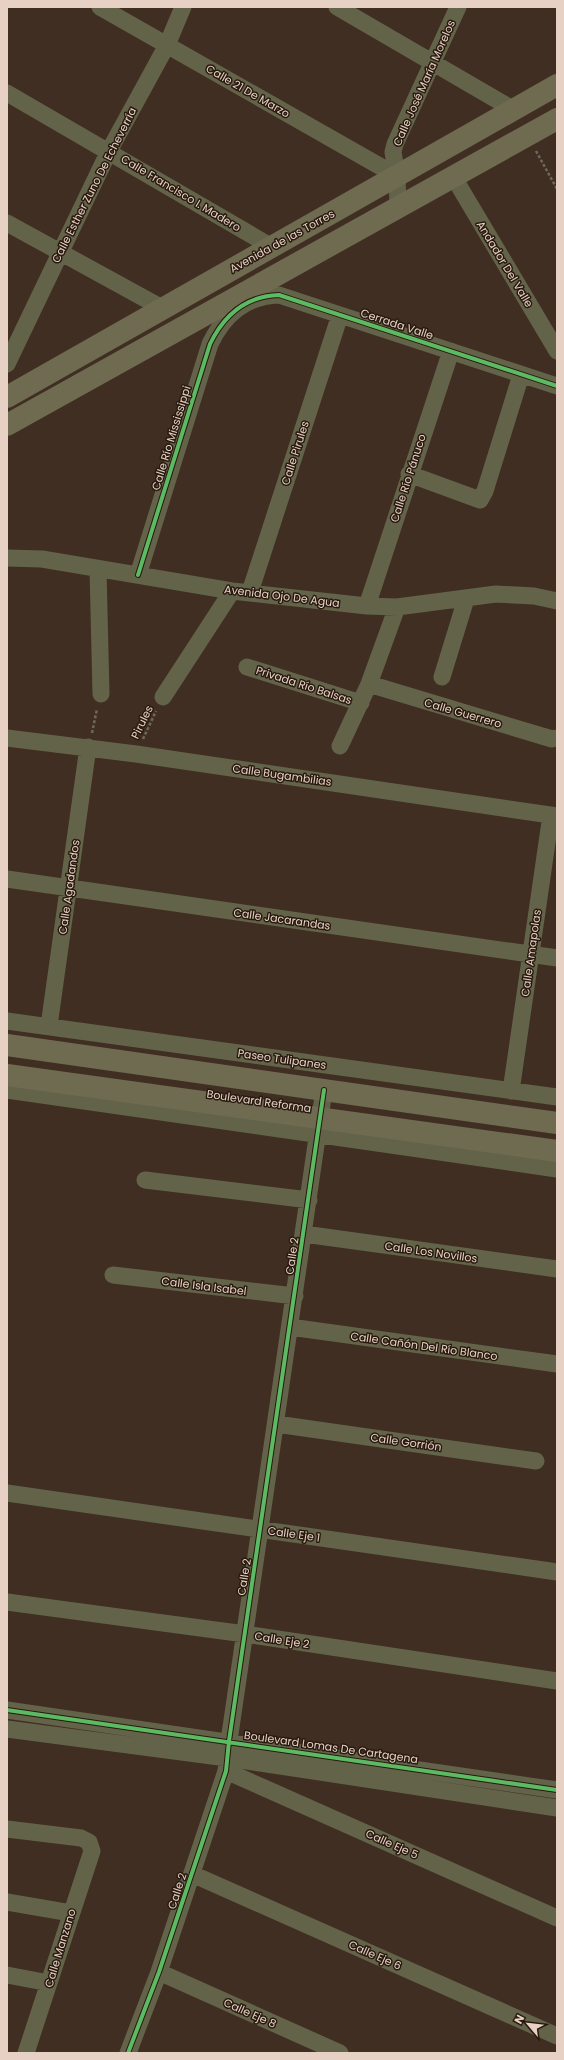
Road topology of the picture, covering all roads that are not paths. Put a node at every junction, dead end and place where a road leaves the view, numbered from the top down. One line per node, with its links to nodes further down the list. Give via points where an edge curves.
1 (100, 7): 5 (street, Calle 21 De Marzo)
2 (183, 7): 5 (street, Calle Esther Zuno De Echeverría)
3 (337, 7): 6 (street)
4 (458, 7): 6 (street, Calle José María Morelos)
5 (167, 45): 11 (street, Calle Esther Zuno De Echeverría); 12 (street, Calle 21 De Marzo)
6 (434, 62): 9 (street); 12 (street, Calle José María Morelos, via 395,144 393,152)
7 (557, 85): 9 (main road, Avenida de las Torres)
8 (7, 93): 11 (street, Calle Francisco I. Madero)
9 (514, 110): 12 (main road, Avenida de las Torres)
10 (557, 119): 13 (main road)
11 (109, 151): 16 (street, Calle Francisco I. Madero); 17 (street, Calle Esther Zuno De Echeverría)
12 (397, 176): 14 (street, Calle José María Morelos); 16 (main road, Avenida de las Torres)
13 (453, 176): 14 (main road); 22 (street, Andador Del Valle)
14 (398, 207): 27 (main road)
15 (7, 223): 17 (street)
16 (272, 247): 18 (main road, Avenida de las Torres)
17 (60, 252): 18 (street); 23 (street, Calle Esther Zuno De Echeverría)
18 (162, 308): 26 (main road, Avenida de las Torres)
19 (233, 312): 20 (street, Cerrada Valle, via 264,296 279,295); 31 (street, Calle Río Mississippi, via 218,327 210,344)
20 (340, 315): 21 (street, Cerrada Valle); 33 (street, Calle Pirules)
21 (451, 351): 24 (street, Cerrada Valle); 28 (street, Calle Río Pánuco)
22 (557, 351)
23 (8, 361)
24 (521, 375): 25 (street, Cerrada Valle); 28 (street, via 480,500)
25 (557, 386)
26 (7, 397)
27 (7, 425)
28 (409, 474): 36 (street, Calle Río Pánuco)
29 (7, 558): 30 (street, Avenida Ojo De Agua, via 42,559)
30 (98, 569): 31 (street, Avenida Ojo De Agua); 41 (street)
31 (138, 575): 32 (street, Avenida Ojo De Agua)
32 (232, 591): 33 (street, Avenida Ojo De Agua); 42 (street)
33 (250, 592): 36 (street, Avenida Ojo De Agua)
34 (466, 599): 35 (street, Avenida Ojo De Agua, via 496,594 534,596); 37 (street, Avenida Ojo De Agua); 39 (street)
35 (557, 601)
36 (367, 606): 37 (street, Avenida Ojo De Agua)
37 (397, 607): 40 (street)
38 (247, 667): 43 (street, Privada Río Balsas)
39 (442, 677)
40 (369, 684): 43 (street); 45 (street, Calle Guerrero, via 433,705 552,739)
41 (101, 694)
42 (163, 697)
43 (361, 703): 46 (street)
44 (7, 738): 47 (street, Calle Bugambilias)
45 (557, 738)
46 (340, 746)
47 (88, 748): 48 (street, Calle Bugambilias); 50 (street, Calle Agadandos)
48 (554, 815): 51 (street, Calle Amapolas)
49 (7, 879): 50 (street, Calle Jacarandas)
50 (70, 888): 51 (street, Calle Jacarandas); 54 (street, Calle Agadandos)
51 (531, 954): 52 (street, Calle Jacarandas); 59 (street, Calle Amapolas)
52 (557, 958)
53 (7, 1021): 54 (street, Paseo Tulipanes)
54 (49, 1026): 59 (street, Paseo Tulipanes)
55 (7, 1045): 58 (main road, Boulevard Reforma)
56 (7, 1075): 62 (main road, Boulevard Reforma)
57 (7, 1090): 62 (street)
58 (324, 1090): 61 (main road, Boulevard Reforma); 62 (street, Calle 2)
59 (511, 1091): 60 (street, Paseo Tulipanes)
60 (557, 1097)
61 (557, 1123)
62 (320, 1126): 63 (main road, Boulevard Reforma); 64 (street); 66 (street, Calle 2)
63 (557, 1151)
64 (557, 1169)
65 (145, 1180): 66 (street)
66 (309, 1200): 67 (street, Calle 2)
67 (304, 1234): 68 (street, Calle Los Novillos); 70 (street, Calle 2)
68 (557, 1269)
69 (113, 1275): 70 (street, Calle Isla Isabel)
70 (295, 1296): 71 (street, Calle 2)
71 (290, 1327): 72 (street, Calle Cañón Del Río Blanco); 73 (street, Calle 2)
72 (557, 1364)
73 (276, 1424): 74 (street, Calle Gorrión); 76 (street, Calle 2)
74 (536, 1461)
75 (7, 1493): 76 (street, Calle Eje 1)
76 (261, 1529): 77 (street, Calle Eje 1); 79 (street, Calle 2)
77 (557, 1572)
78 (7, 1602): 79 (street, Calle Eje 2)
79 (245, 1634): 80 (street, Calle Eje 2); 83 (street, Calle 2)
80 (557, 1682)
81 (7, 1710): 83 (street, Boulevard Lomas De Cartagena)
82 (7, 1728): 84 (street)
83 (229, 1741): 84 (street, Calle 2); 85 (street, Boulevard Lomas De Cartagena)
84 (227, 1765): 86 (street); 88 (street, Calle 2); 91 (street, Calle Eje 5)
85 (557, 1790)
86 (557, 1808)
87 (7, 1829): 90 (street, Calle Manzano, via 81,1838 89,1842 92,1851)
88 (192, 1874): 92 (street, Calle 2); 95 (street, Calle Eje 6)
89 (7, 1902): 90 (street)
90 (71, 1913): 94 (street, Calle Manzano)
91 (557, 1918)
92 (159, 1972): 97 (street, Calle 2); 98 (street, Calle Eje 8)
93 (7, 1975): 94 (street)
94 (49, 1983): 96 (street, Calle Manzano)
95 (557, 2036)
96 (26, 2053)
97 (128, 2053)
98 (340, 2053)

